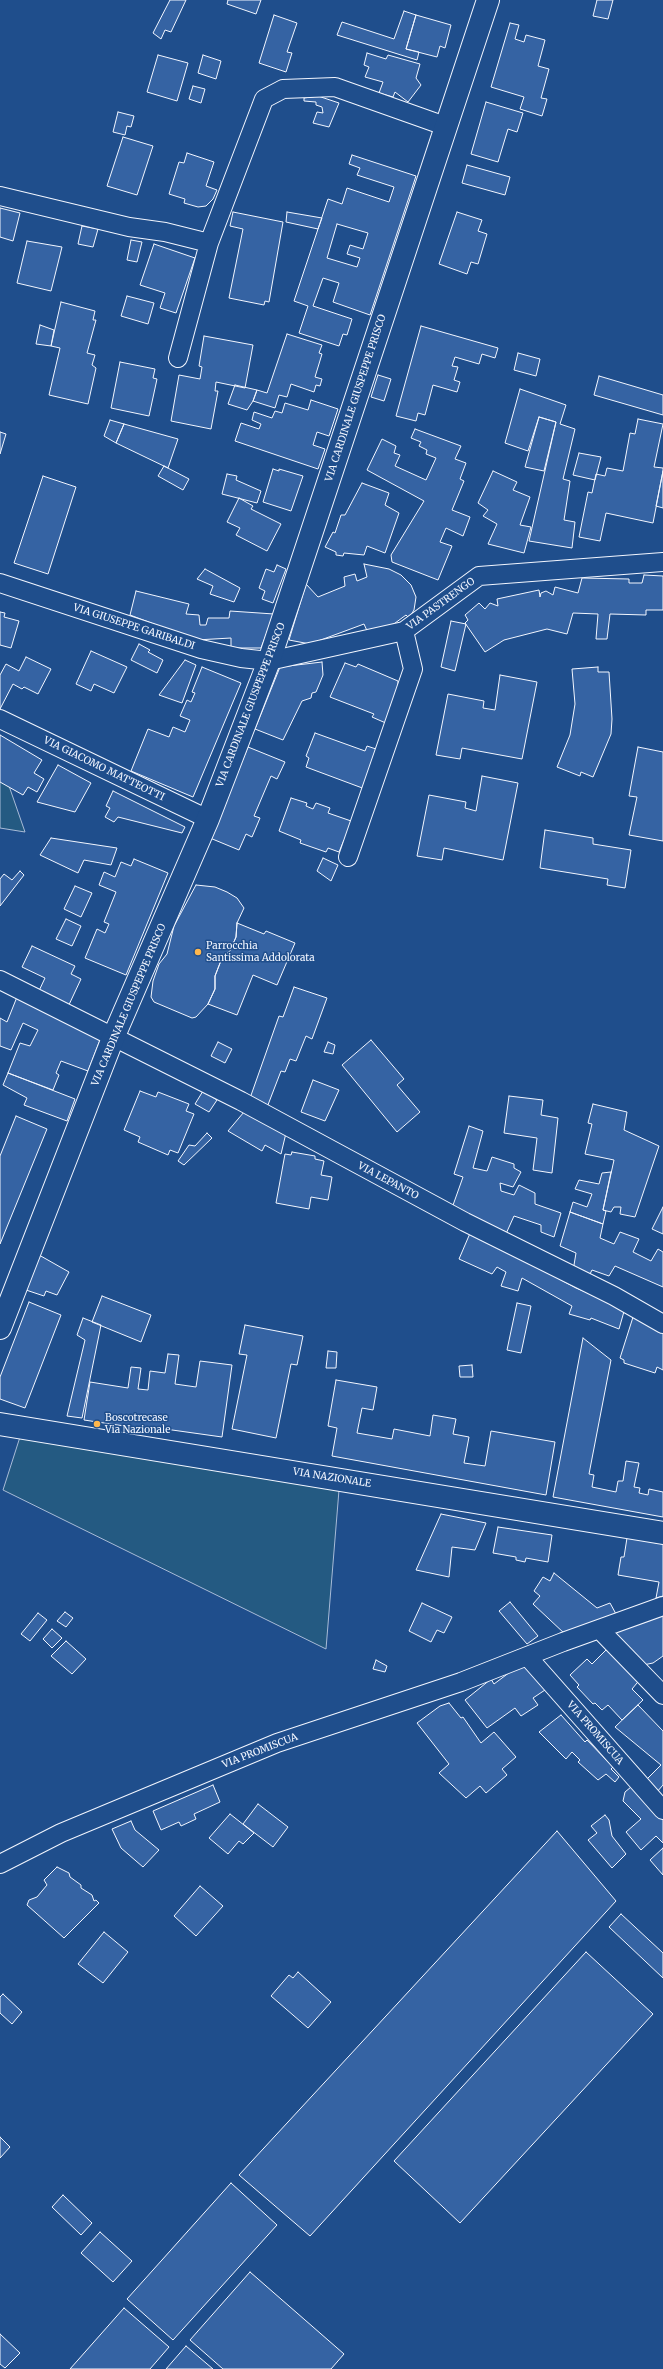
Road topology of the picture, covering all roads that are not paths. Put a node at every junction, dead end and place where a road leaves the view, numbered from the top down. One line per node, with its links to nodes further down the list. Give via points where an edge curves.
1 (488, 0): 2 (street, VIA CARDINALE GIUSPEPPE PRISCO)
2 (445, 126): 4 (street, via 335,86 283,89 264,99); 9 (street, VIA CARDINALE GIUSPEPPE PRISCO)
3 (0, 196): 4 (street)
4 (209, 243): 5 (street)
5 (178, 358)
6 (663, 562): 8 (street, VIA PASTRENGO, via 479,576)
7 (0, 583): 9 (street, VIA GIUSEPPE GARIBALDI, via 201,649)
8 (404, 631): 9 (street, VIA PASTRENGO); 12 (street, via 413,669)
9 (270, 661): 11 (street, VIA CARDINALE GIUSPEPPE PRISCO)
10 (0, 719): 11 (street, VIA GIACOMO MATTEOTTI)
11 (208, 819): 14 (street, VIA CARDINALE GIUSPEPPE PRISCO)
12 (348, 857)
13 (0, 980): 14 (street, VIA LEPANTO)
14 (114, 1038): 15 (street, VIA LEPANTO, via 241,1101 465,1222 614,1296); 16 (street, VIA CARDINALE GIUSPEPPE PRISCO)
15 (663, 1324)
16 (0, 1328)
17 (0, 1424): 18 (street, VIA NAZIONALE)
18 (663, 1533)
19 (663, 1606): 20 (street, VIA PROMISCUA)
20 (599, 1629): 21 (street, VIA PROMISCUA); 22 (street)
21 (527, 1656): 23 (street, VIA PROMISCUA); 24 (street, VIA PROMISCUA, via 461,1682 277,1743 61,1833)
22 (663, 1695)
23 (663, 1810)
24 (0, 1864)

